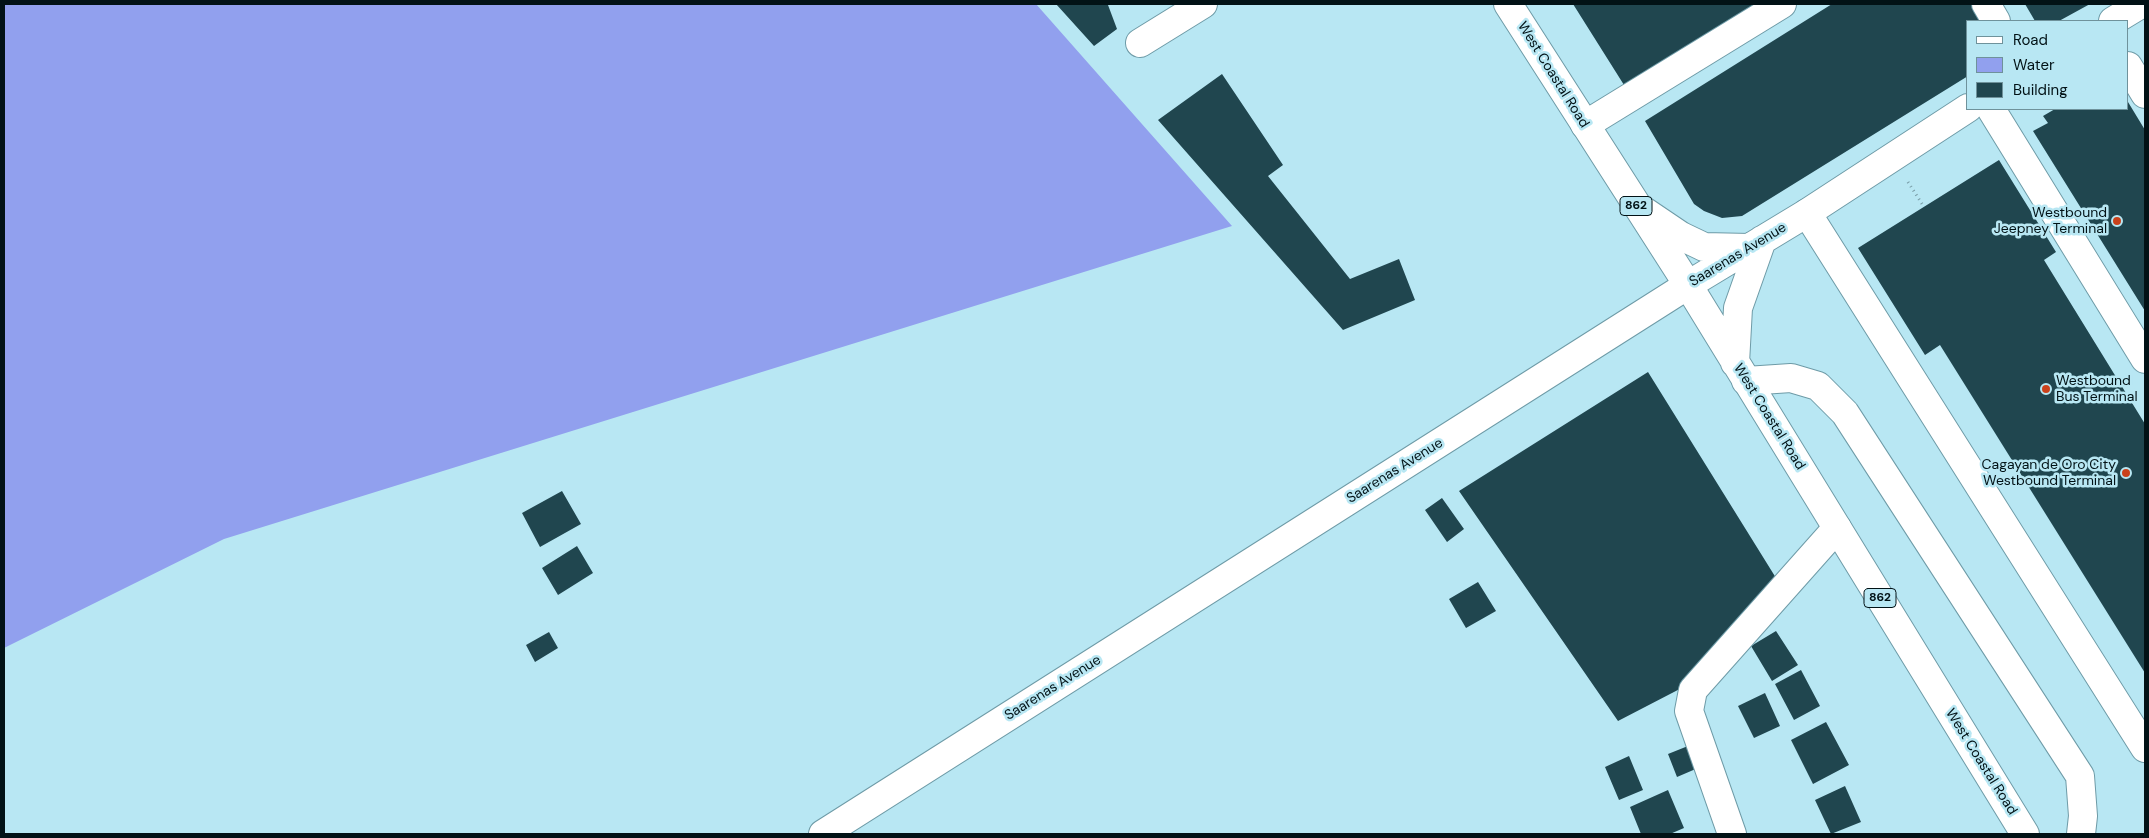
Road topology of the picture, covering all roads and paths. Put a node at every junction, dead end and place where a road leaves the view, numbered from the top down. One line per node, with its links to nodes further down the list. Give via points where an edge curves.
1 (1203, 4): 8 (main road)
2 (1508, 4): 13 (main road, West Coastal Road / 862)
3 (1782, 4): 13 (main road)
4 (1986, 4): 6 (main road)
5 (2142, 4): 7 (main road)
6 (1995, 20)
7 (2115, 20)
8 (1140, 43)
9 (2129, 68): 10 (main road)
10 (2145, 94)
11 (1966, 109): 15 (main road, Saarenas Avenue)
12 (1992, 110): 18 (main road)
13 (1585, 125): 14 (main road, West Coastal Road / 862)
14 (1636, 205): 16 (main road, via 1681,236 1704,247); 17 (main road, West Coastal Road / 862)
15 (1807, 213): 16 (main road, Saarenas Avenue); 21 (main road)
16 (1756, 244): 17 (main road, Saarenas Avenue); 19 (main road, via 1738,308)
17 (1688, 285): 19 (main road, West Coastal Road / 862); 22 (main road, Saarenas Avenue)
18 (2145, 359)
19 (1741, 372): 20 (main road, West Coastal Road / 862); 25 (main road, via 1791,378 1818,386 1845,414 2080,776)
20 (1837, 528): 23 (main road, via 1693,690 1689,711); 24 (main road, West Coastal Road / 862)
21 (2145, 748)
22 (823, 834)
23 (1732, 834)
24 (2025, 834)
25 (2081, 834)

